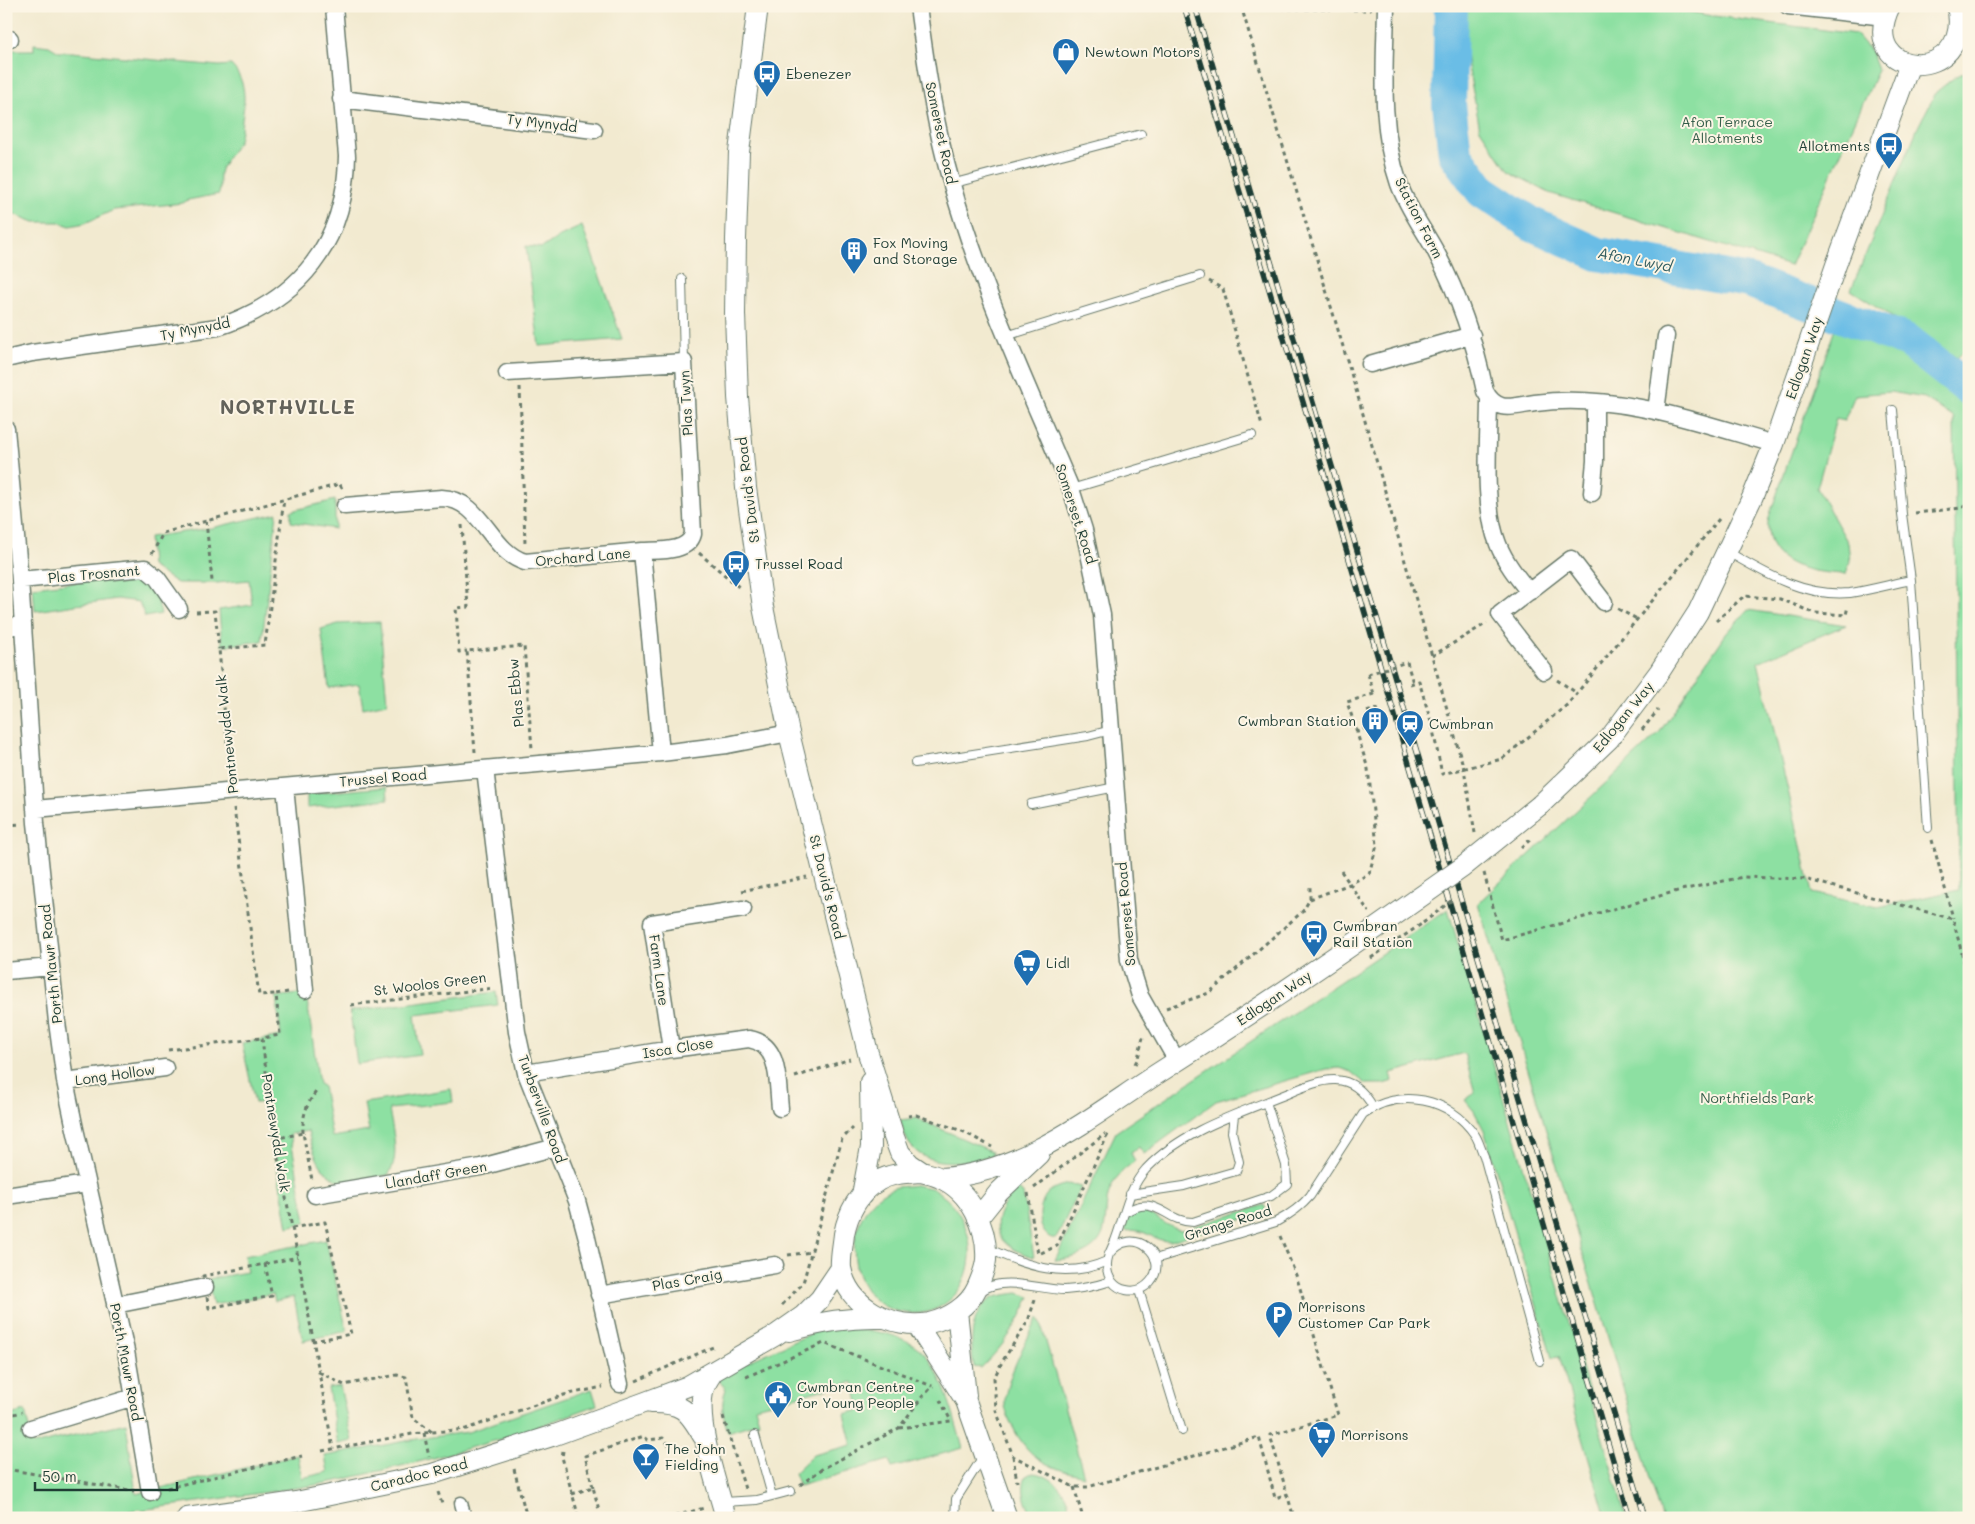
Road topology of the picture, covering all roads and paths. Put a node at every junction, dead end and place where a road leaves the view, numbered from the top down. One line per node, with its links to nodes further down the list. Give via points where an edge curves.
1 (334, 6): 11 (street, Ty Mynydd)
2 (758, 6): 51 (street, St David's Road, via 739,152 735,314 746,488)
3 (918, 6): 14 (street, Somerset Road)
4 (1788, 6): 8 (street)
5 (1957, 6): 9 (street)
6 (1241, 8): 7 (path)
7 (1386, 8): 17 (street, Station Farm, via 1384,101 1388,143 1400,185 1457,294)
8 (1888, 12): 10 (street, via 1884,31 1889,45 1897,56)
9 (1966, 34): 10 (street, via 1944,61 1927,66)
10 (1910, 64): 30 (street, Edlogan Way)
11 (341, 99): 12 (street, Ty Mynydd); 20 (street, Ty Mynydd, via 347,156 338,220 315,262 281,294 239,320 218,327)
12 (594, 130)
13 (1141, 134): 14 (lane)
14 (951, 184): 18 (street, Somerset Road, via 972,251)
15 (1200, 276): 18 (lane); 29 (path, via 1223,289 1263,429)
16 (682, 279): 21 (lane)
17 (1472, 335): 22 (street); 24 (street, Station Farm, via 1485,391)
18 (1006, 336): 31 (street, Somerset Road)
19 (1666, 336): 27 (street)
20 (6, 359)
21 (684, 362): 23 (street, Plas Twyn); 40 (street, Plas Twyn, via 694,530)
22 (1370, 364)
23 (513, 372): 43 (path)
24 (1490, 399): 25 (street, via 1500,406 1510,407 1554,401); 48 (street, Station Farm, via 1490,514 1497,543)
25 (1595, 402): 27 (street); 32 (street)
26 (1892, 410): 38 (lane)
27 (1656, 411): 30 (street)
28 (6, 429): 45 (street, Porth Mawr Road)
29 (1252, 435): 31 (lane)
30 (1774, 444): 33 (street, Edlogan Way)
31 (1071, 489): 64 (street, Somerset Road, via 1098,589)
32 (1592, 493)
33 (1752, 498): 42 (street, Edlogan Way); 61 (path, via 1719,519)
34 (284, 499): 37 (path, via 340,484); 39 (path); 57 (path, via 265,645)
35 (460, 501): 37 (street, via 442,498); 43 (street, Orchard Lane, via 507,550); 58 (path, via 468,607 456,608 459,652)
36 (1969, 504): 38 (path, via 1961,508)
37 (345, 506)
38 (1902, 514): 46 (lane)
39 (206, 521): 44 (path, via 163,533); 47 (path)
40 (687, 543): 41 (street, via 675,548); 51 (path)
41 (642, 551): 43 (street, Orchard Lane); 68 (street, Orchard Lane)
42 (1726, 551): 49 (lane, via 1784,583 1809,590); 85 (street, Edlogan Way, bridge, via 1698,612 1660,671 1608,739 1540,805 1463,867)
43 (525, 562)
44 (144, 568): 45 (street, Plas Trosnant); 52 (street, Plas Trosnant, via 157,578)
45 (20, 580): 54 (street, Porth Mawr Road)
46 (1911, 580): 49 (lane); 77 (lane)
47 (212, 581)
48 (1529, 592): 50 (street, via 1571,560); 53 (street)
49 (1850, 593): 56 (path, via 1846,615 1814,613 1780,599 1744,596)
50 (1604, 602)
51 (763, 607): 66 (street, St David's Road)
52 (178, 609): 57 (path, Pontnewydd Walk, via 187,613 215,611)
53 (1500, 614): 59 (path); 60 (street)
54 (23, 625): 55 (street); 76 (street, Porth Mawr Road)
55 (6, 627)
56 (1710, 629)
57 (219, 649): 74 (path, Pontnewydd Walk)
58 (467, 651): 70 (path, Plas Ebbw, via 524,646); 71 (path)
59 (1432, 656)
60 (1544, 671): 61 (path)
61 (1577, 693): 67 (path, bridge, via 1502,759 1442,774 1419,681 1411,684 1406,662 1368,674 1375,693 1347,702)
62 (1381, 708): 67 (path, via 1366,712 1370,727)
63 (1659, 708): 65 (path)
64 (1111, 730): 69 (lane); 73 (street, Somerset Road)
65 (1642, 730)
66 (789, 733): 68 (street, Trussel Road); 79 (street, St David's Road)
67 (1357, 733): 80 (path, via 1368,769 1378,845 1369,874)
68 (661, 753): 70 (street, Trussel Road)
69 (915, 763)
70 (533, 765): 71 (street, Trussel Road)
71 (481, 769): 72 (street, Trussel Road); 89 (street, Turberville Road)
72 (285, 786): 74 (street, Trussel Road); 90 (street)
73 (1116, 787): 75 (lane); 96 (street, Somerset Road, via 1129,960 1140,996)
74 (232, 791): 76 (street, Trussel Road); 91 (path, Pontnewydd Walk, via 259,995)
75 (1031, 804)
76 (35, 809): 87 (street, Porth Mawr Road)
77 (1928, 828): 83 (path)
78 (1341, 871): 80 (path)
79 (824, 873): 82 (path, via 740,891); 95 (street, St David's Road)
80 (1350, 884): 81 (path); 85 (path)
81 (1310, 899)
82 (743, 910): 94 (street, Farm Lane, via 652,923)
83 (1953, 919)
84 (1423, 923): 86 (path)
85 (1379, 926): 96 (street, Edlogan Way)
86 (1366, 961)
87 (51, 967): 88 (street); 99 (street, Porth Mawr Road)
88 (6, 971)
89 (511, 986): 92 (path, St Woolos Green); 98 (street, Turberville Road)
90 (305, 990): 91 (path, Pontnewydd Walk)
91 (276, 994): 93 (path, via 280,1035)
92 (351, 1006)
93 (262, 1038): 97 (path, via 162,1050); 110 (path, Pontnewydd Walk)
94 (671, 1048): 98 (street, Isca Close); 100 (street, Isca Close, via 755,1040 770,1052)
95 (868, 1053): 100 (path); 106 (street, St David's Road)
96 (1177, 1062): 112 (street, Edlogan Way)
97 (165, 1068): 99 (street, Long Hollow)
98 (526, 1073): 111 (street, Turberville Road)
99 (66, 1081): 115 (street, Porth Mawr Road)
100 (777, 1083): 104 (street, Isca Close)
101 (318, 1089): 109 (path, via 304,1111)
102 (1266, 1102): 103 (lane, via 1322,1081 1340,1079 1358,1087); 105 (lane); 121 (lane, via 1286,1165 1287,1184 1271,1196 1193,1222 1184,1222 1149,1205 1134,1207)
103 (1373, 1107): 128 (lane, Grange Road, via 1356,1123 1310,1196 1291,1214 1276,1222); 146 (lane, via 1409,1098 1427,1100 1459,1117 1475,1136 1484,1156)
104 (780, 1108)
105 (1234, 1116): 117 (lane, via 1190,1136 1163,1154 1146,1170); 117 (lane, via 1232,1132 1239,1162 1236,1171 1184,1186)
106 (880, 1120): 112 (path, via 916,1115 962,1131 994,1148); 113 (street, St David's Road, via 900,1153); 119 (street, St David's Road); 139 (path, via 850,1129 842,1138 803,1283)
107 (1117, 1126): 108 (path)
108 (1109, 1132): 116 (path); 116 (path, via 1057,1246 1038,1254)
109 (304, 1134): 110 (path); 118 (path)
110 (274, 1139): 123 (path, Pontnewydd Walk)
111 (556, 1147): 118 (street, Llandaff Green, via 482,1167); 135 (street, Turberville Road, via 582,1219)
112 (1012, 1169): 114 (street, Edlogan Way); 116 (path); 122 (street, Edlogan Way)
113 (922, 1172): 114 (street, St David's Road); 119 (street, St David's Road, via 893,1175 877,1181)
114 (941, 1178): 122 (street, St David's Road, via 968,1200)
115 (87, 1184): 120 (street); 137 (street, Porth Mawr Road)
116 (1028, 1192)
117 (1130, 1194): 121 (lane)
118 (315, 1195)
119 (862, 1195): 131 (street, St David's Road, via 846,1223)
120 (6, 1196)
121 (1124, 1213): 127 (lane)
122 (979, 1217): 125 (street, St David's Road)
123 (292, 1228): 126 (path, Pontnewydd Walk); 144 (path, via 324,1222 352,1334)
124 (1280, 1236): 173 (path, via 1296,1275 1338,1415 1270,1435)
125 (985, 1247): 127 (lane, via 1052,1270 1079,1270 1096,1266); 136 (street, St David's Road, via 986,1260)
126 (298, 1257): 129 (path); 144 (path, Pontnewydd Walk)
127 (1108, 1257): 128 (lane, via 1114,1247 1138,1242 1151,1251); 132 (lane, via 1106,1268)
128 (1155, 1259): 134 (lane, via 1152,1281)
129 (265, 1264): 133 (path, via 203,1276); 133 (path, via 272,1296 209,1308)
130 (775, 1265): 135 (street, Plas Craig)
131 (842, 1268): 141 (street, St David's Road, via 850,1289 864,1306); 143 (street, Caradoc Road, via 820,1300)
132 (1111, 1281): 134 (lane, via 1124,1290); 136 (lane, via 1065,1290 994,1285)
133 (205, 1287): 137 (street)
134 (1139, 1290): 158 (lane)
135 (599, 1295): 150 (street, Turberville Road)
136 (974, 1296): 140 (street, St David's Road)
137 (115, 1305): 152 (street, Porth Mawr Road)
138 (1034, 1305): 169 (path, via 994,1378 996,1410 1013,1456)
139 (778, 1308)
140 (957, 1311): 142 (street, St David's Road, via 938,1321); 153 (street)
141 (883, 1318): 142 (street, St David's Road, via 900,1324); 143 (street, Caradoc Road, via 826,1321)
142 (918, 1325): 153 (street)
143 (776, 1335): 148 (street, Caradoc Road)
144 (313, 1341): 147 (path, Pontnewydd Walk)
145 (718, 1345): 150 (path, via 643,1379)
146 (1540, 1361)
147 (319, 1372): 159 (path, via 344,1385 397,1375 406,1377 414,1418); 164 (path, Pontnewydd Walk)
148 (713, 1372): 154 (street, Caradoc Road); 161 (street, via 703,1391)
149 (744, 1378): 151 (path, via 824,1344)
150 (620, 1384): 159 (path, via 581,1390 466,1429)
151 (933, 1386): 157 (path); 157 (path, via 952,1422)
152 (134, 1397): 156 (street); 171 (street, Porth Mawr Road)
153 (966, 1401): 166 (street)
154 (643, 1404): 161 (street, Caradoc Road, via 670,1403 684,1409 692,1416); 179 (street, Caradoc Road, via 432,1474)
155 (721, 1411): 175 (path)
156 (31, 1428)
157 (899, 1428): 170 (path, via 822,1469)
158 (1182, 1431)
159 (432, 1432): 164 (path)
160 (755, 1435): 174 (lane)
161 (705, 1440): 178 (street)
162 (669, 1445): 168 (path, via 663,1438 648,1440 644,1436 584,1456)
163 (572, 1448): 172 (path, via 563,1451 562,1457)
164 (333, 1449): 165 (path)
165 (322, 1451)
166 (985, 1453): 186 (lane, via 956,1499); 187 (street)
167 (514, 1469): 183 (path)
168 (593, 1487): 172 (path); 177 (path)
169 (1074, 1487): 173 (path, via 1099,1485 1259,1438 1275,1498); 188 (path)
170 (791, 1491): 174 (lane)
171 (150, 1492)
172 (572, 1494): 184 (path)
173 (1288, 1494): 189 (path)
174 (772, 1496): 175 (lane)
175 (748, 1501): 178 (lane)
176 (461, 1503): 182 (street)
177 (599, 1510)
178 (718, 1511): 185 (path, via 706,1507)
179 (245, 1513): 180 (street, Caradoc Road)
180 (214, 1516): 181 (street, Caradoc Road)
181 (187, 1518)
182 (466, 1518)
183 (527, 1518)
184 (579, 1518)
185 (668, 1518)
186 (954, 1518)
187 (1007, 1518)
188 (1083, 1518)
189 (1294, 1518)

